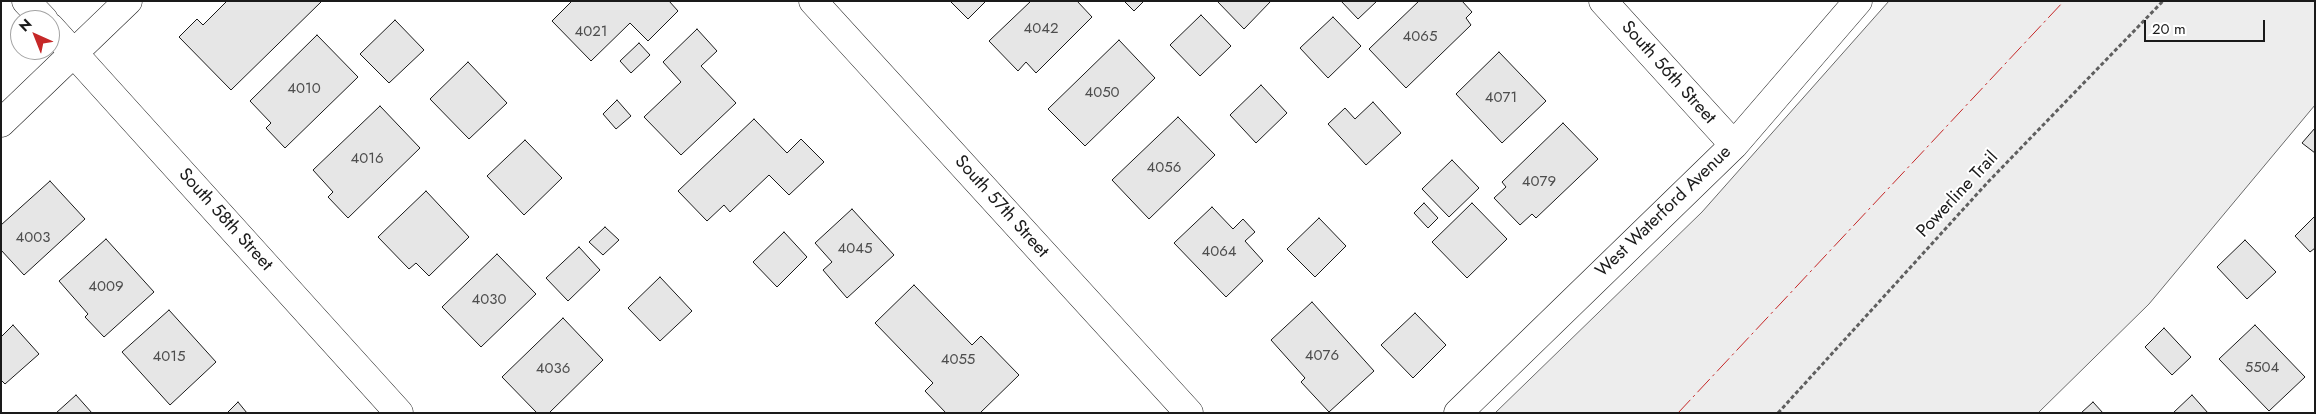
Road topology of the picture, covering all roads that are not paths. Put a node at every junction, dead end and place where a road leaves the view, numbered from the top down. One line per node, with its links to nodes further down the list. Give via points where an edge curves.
1 (128, 1): 6 (street)
2 (813, 1): 10 (street, South 57th Street)
3 (1603, 1): 8 (street, South 56th Street)
4 (1858, 1): 8 (street, West Waterford Avenue)
5 (60, 38): 6 (street, South 58th Street)
6 (74, 53): 7 (street); 9 (street, South 58th Street)
7 (1, 123)
8 (1734, 144): 11 (street, West Waterford Avenue)
9 (399, 413)
10 (1189, 413)
11 (1458, 413)

